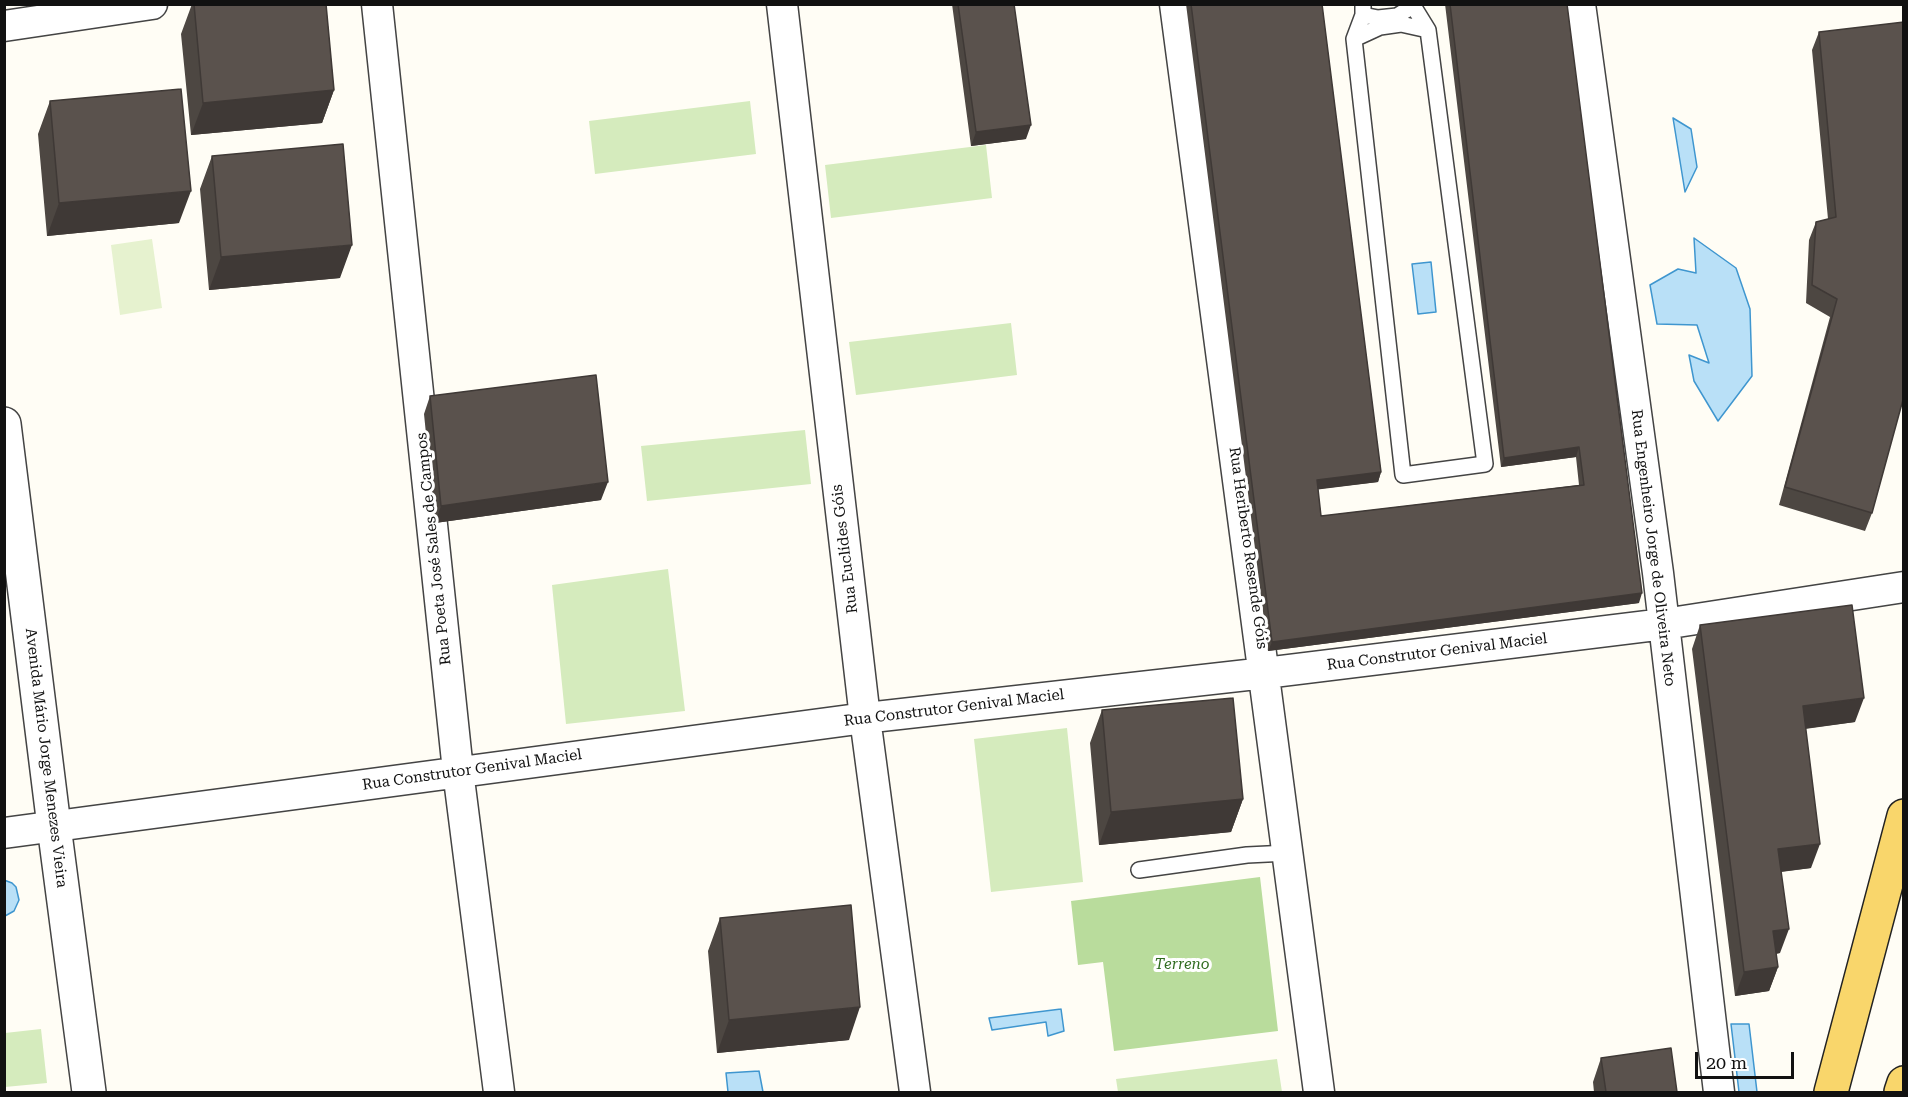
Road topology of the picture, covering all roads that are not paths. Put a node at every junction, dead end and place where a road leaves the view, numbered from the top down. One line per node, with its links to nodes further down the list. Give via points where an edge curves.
1 (152, 4): 8 (street)
2 (376, 4): 16 (street, Rua Poeta José Sales de Campos)
3 (782, 4): 15 (street, Rua Euclídes Góis)
4 (1175, 4): 14 (street, Rua Heriberto Resende Góis)
5 (1581, 4): 13 (street, Rua Engenheiro Jorge de Oliveira Neto)
6 (1412, 5): 7 (lane, via 1397,16 1378,18); 9 (lane)
7 (1363, 10): 10 (lane)
8 (4, 26)
9 (1428, 30): 10 (lane, via 1401,24 1380,27); 10 (lane, via 1485,464 1403,475)
10 (1354, 39)
11 (4, 424): 18 (street, Avenida Mário Jorge Menezes Vieira)
12 (1904, 587): 13 (street, Rua Construtor Genival Maciel)
13 (1664, 624): 14 (street, Rua Construtor Genival Maciel); 27 (street, Rua Engenheiro Jorge de Oliveira Neto)
14 (1264, 673): 15 (street, Rua Construtor Genival Maciel); 20 (street, Rua Heriberto Resende Góis)
15 (865, 718): 16 (street, Rua Construtor Genival Maciel); 25 (street, Rua Euclídes Góis)
16 (458, 771): 18 (street, Rua Construtor Genival Maciel); 24 (street, Rua Poeta José Sales de Campos)
17 (1904, 816): 28 (main road)
18 (54, 826): 19 (street, Rua Construtor Genival Maciel); 23 (street, Avenida Mário Jorge Menezes Vieira)
19 (4, 833)
20 (1288, 853): 21 (lane); 26 (street, Rua Heriberto Resende Góis)
21 (1139, 870)
22 (1904, 1083): 29 (main road)
23 (89, 1092)
24 (499, 1092)
25 (915, 1092)
26 (1319, 1092)
27 (1719, 1092)
28 (1831, 1092)
29 (1901, 1092)

